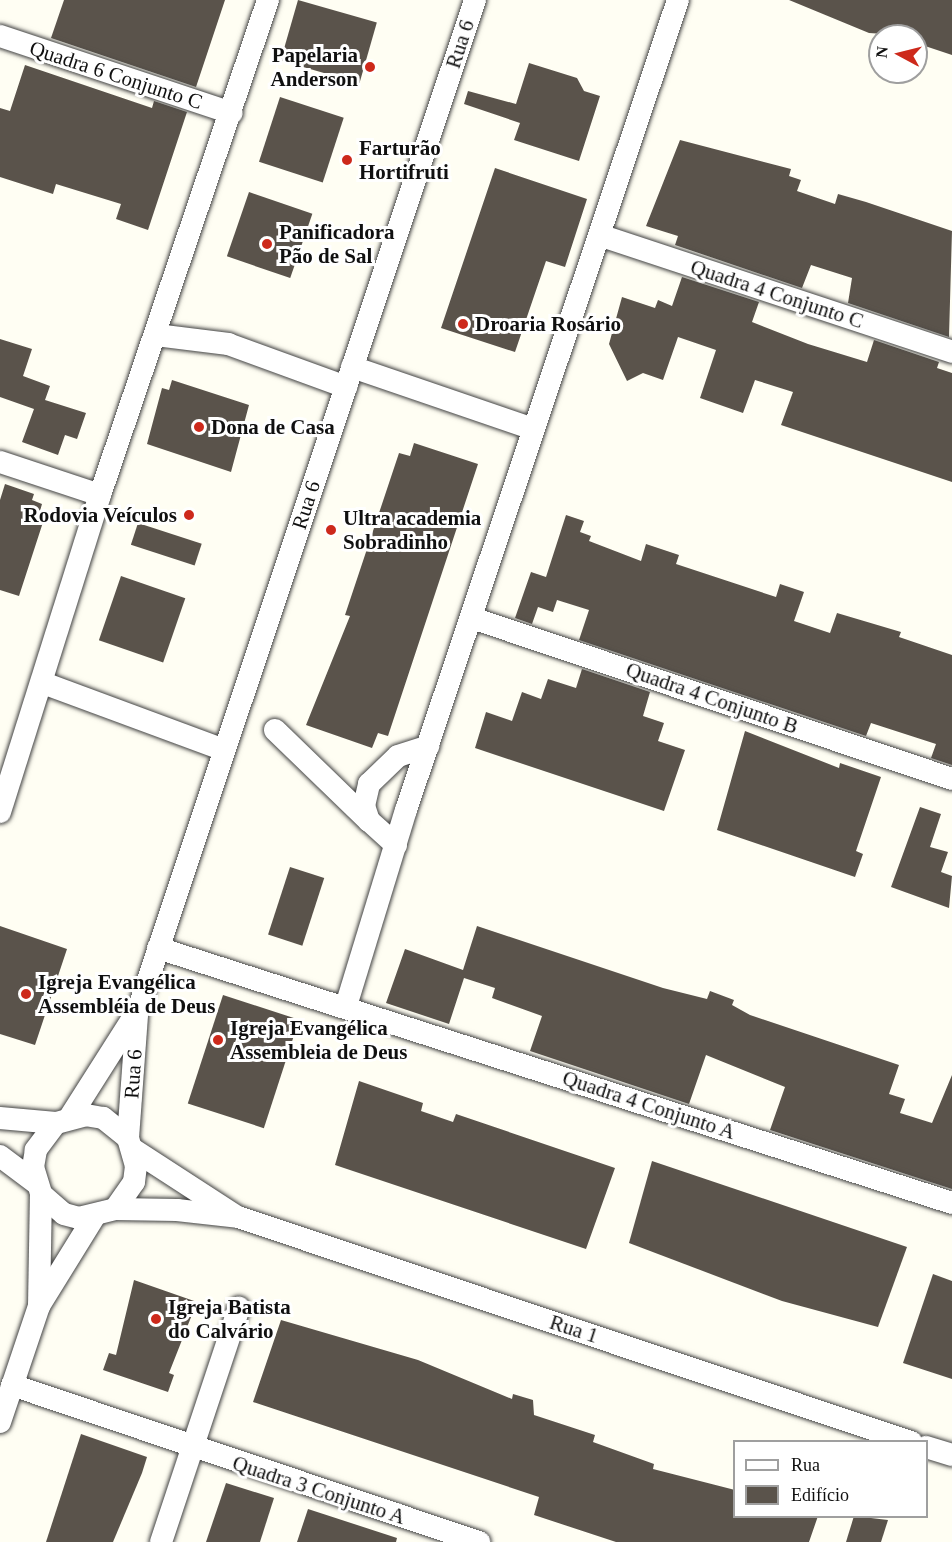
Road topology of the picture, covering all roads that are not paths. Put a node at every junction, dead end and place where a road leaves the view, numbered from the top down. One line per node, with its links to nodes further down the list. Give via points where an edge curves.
1 (268, 0): 5 (street)
2 (475, 0): 9 (street, Rua 6)
3 (678, 0): 6 (street)
4 (0, 36): 5 (street, Quadra 6 Conjunto C)
5 (232, 113): 7 (street)
6 (602, 236): 8 (street, Quadra 4 Conjunto C); 10 (street)
7 (156, 335): 9 (street, via 228,344); 12 (street)
8 (952, 352)
9 (349, 377): 10 (street); 17 (street, Rua 6)
10 (533, 429): 13 (street)
11 (0, 462): 12 (street)
12 (100, 495): 14 (street)
13 (472, 618): 16 (street); 18 (street, Quadra 4 Conjunto B)
14 (43, 683): 17 (street); 19 (street)
15 (275, 730): 20 (street)
16 (428, 746): 20 (street, via 398,756 369,784 364,806); 21 (street)
17 (224, 750): 22 (street, Rua 6)
18 (952, 779)
19 (0, 812)
20 (369, 821): 21 (street)
21 (396, 845): 23 (street)
22 (158, 948): 23 (street, Quadra 4 Conjunto A); 24 (street, Rua 6)
23 (346, 1006): 30 (street, Quadra 4 Conjunto A)
24 (138, 1010): 26 (street, Rua 6); 27 (street, Rua 6)
25 (0, 1118): 26 (street)
26 (63, 1120): 27 (street, via 103,1118); 29 (street, via 36,1150)
27 (131, 1144): 31 (street, via 134,1182); 32 (street)
28 (0, 1156): 29 (street)
29 (38, 1188): 31 (street, via 64,1214); 33 (street)
30 (952, 1203)
31 (105, 1213): 32 (street); 33 (street)
32 (238, 1217): 37 (street, Rua 1)
33 (39, 1306): 35 (street)
34 (238, 1308): 39 (street)
35 (12, 1385): 36 (street); 39 (street, Quadra 3 Conjunto A)
36 (0, 1422)
37 (905, 1440)
38 (928, 1447): 40 (street)
39 (194, 1449): 41 (street); 42 (street, Quadra 3 Conjunto A)
40 (952, 1455)
41 (161, 1542)
42 (479, 1542)

